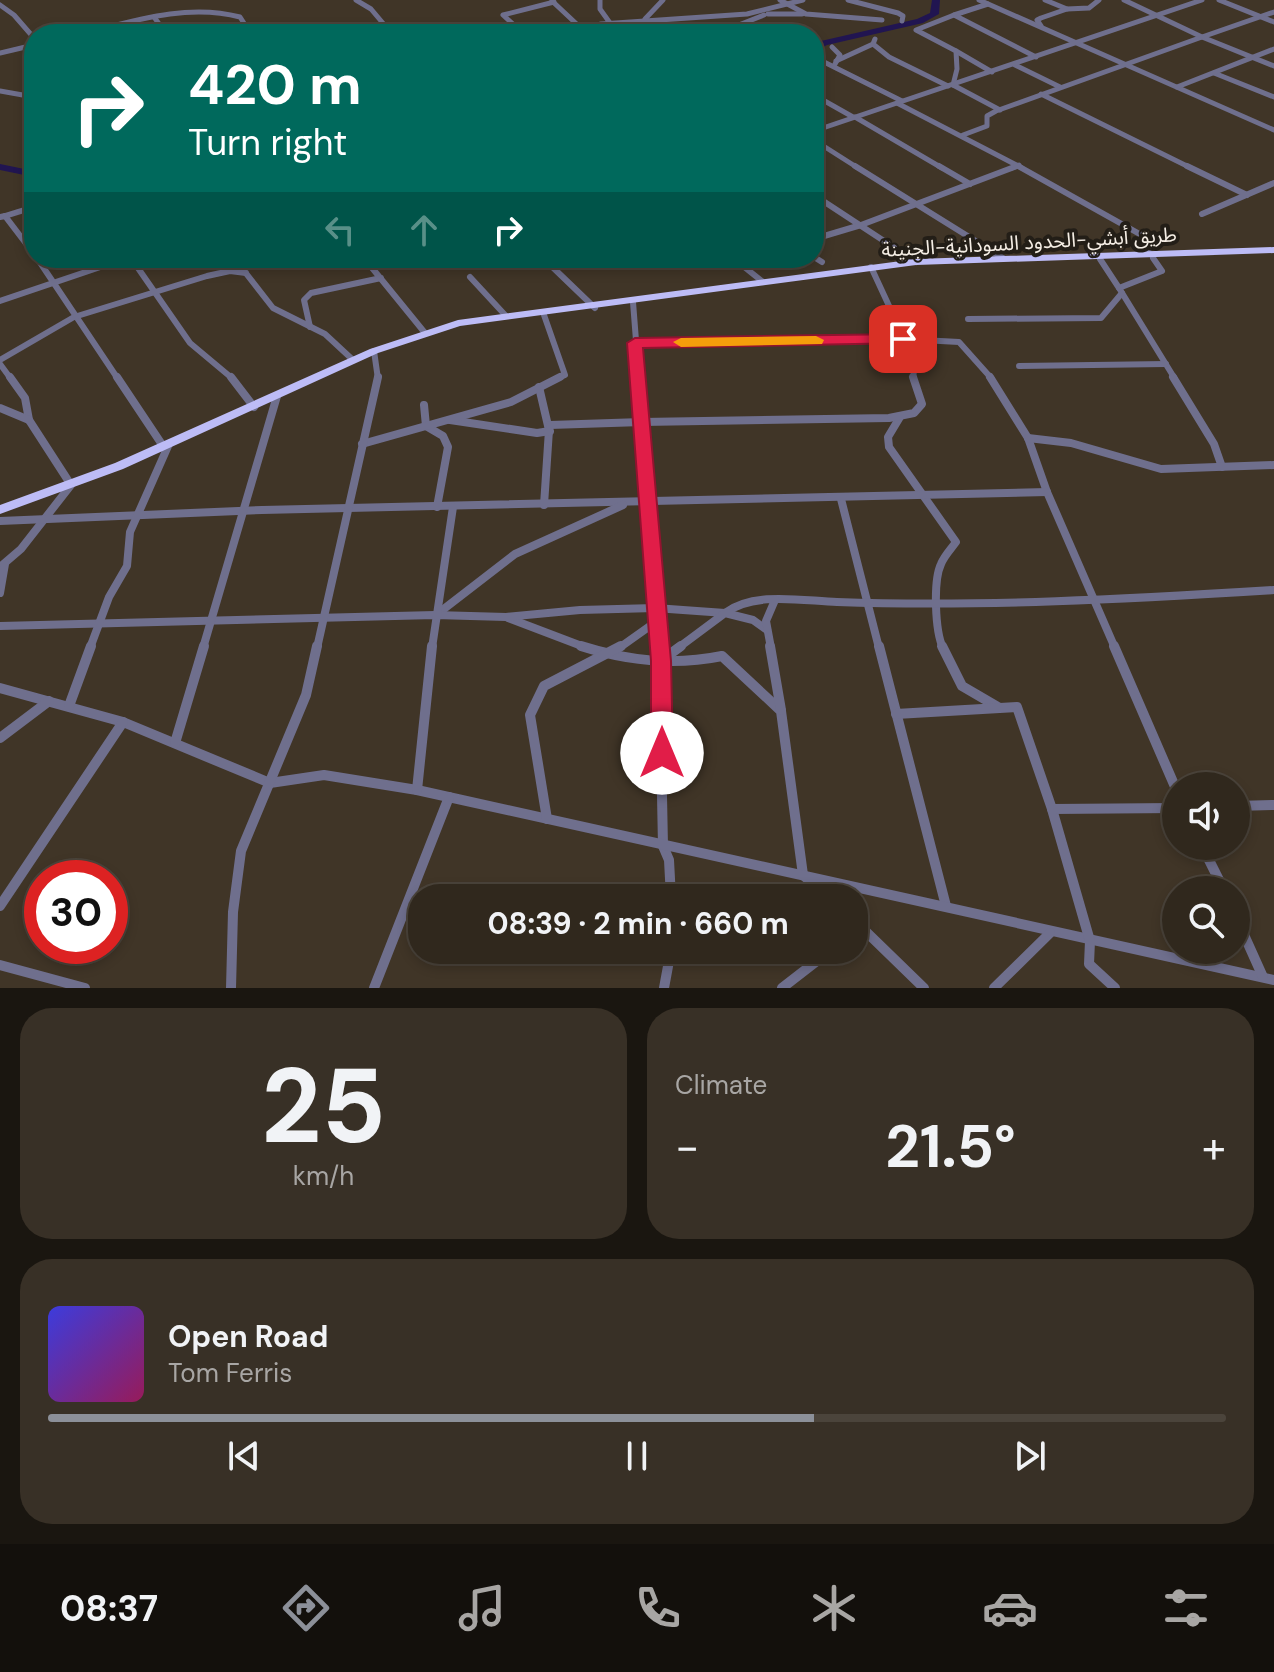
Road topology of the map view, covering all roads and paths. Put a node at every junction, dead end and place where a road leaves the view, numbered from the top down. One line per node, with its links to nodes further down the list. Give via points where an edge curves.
1 (356, 0): 34 (street)
2 (600, 0): 29 (street)
3 (663, 0): 30 (street)
4 (780, 0): 16 (street)
5 (803, 0): 16 (street)
6 (848, 0): 27 (street, via 898,13)
7 (979, 0): 14 (street)
8 (1045, 0): 17 (street)
9 (1099, 0): 17 (street, via 1089,8)
10 (1124, 0): 25 (street)
11 (1202, 0): 25 (street)
12 (1219, 0): 23 (street)
13 (552, 1): 35 (street, via 503,15); 36 (street)
14 (988, 4): 22 (street); 40 (street)
15 (0, 5): 39 (street)
16 (790, 5): 19 (street); 21 (street)
17 (1067, 9): 40 (street, via 1037,20)
18 (1274, 12): 23 (street)
19 (747, 14): 20 (street); 30 (street)
20 (768, 14): 21 (street); 38 (street)
21 (806, 14): 26 (street)
22 (954, 15): 46 (street, via 916,30); 48 (street)
23 (1261, 16): 28 (street); 41 (street)
24 (154, 17): 31 (street); 32 (street); 33 (street, via 227,13)
25 (1157, 17): 41 (street); 42 (street)
26 (882, 20)
27 (902, 21)
28 (1274, 22)
29 (610, 23): 30 (street); 37 (street)
30 (638, 23)
31 (129, 24)
32 (159, 24)
33 (245, 24)
34 (384, 24)
35 (513, 24)
36 (577, 24)
37 (606, 24)
38 (742, 24)
39 (24, 26)
40 (1041, 27): 42 (street)
41 (1202, 37): 49 (street); 52 (street)
42 (1077, 43): 48 (street); 52 (street)
43 (24, 47): 47 (street)
44 (832, 47): 51 (street, via 840,55)
45 (1274, 49): 49 (street)
46 (956, 51): 55 (street); 57 (street)
47 (0, 53)
48 (1037, 57): 53 (street)
49 (1253, 57): 54 (street); 56 (street)
50 (824, 60): 51 (street)
51 (836, 63): 57 (street, via 874,42 889,57); 65 (street)
52 (1125, 64): 58 (street); 59 (street)
53 (1015, 65): 55 (street); 58 (street)
54 (1274, 66)
55 (992, 72): 57 (street)
56 (1213, 72): 59 (street); 63 (street)
57 (951, 85): 65 (street); 66 (street)
58 (1060, 87): 61 (street)
59 (1177, 87): 69 (street)
60 (0, 91): 62 (street)
61 (1041, 94): 66 (street); 75 (street)
62 (24, 95)
63 (1274, 97)
64 (824, 100): 67 (street)
65 (900, 102): 67 (street); 70 (street)
66 (1000, 110): 70 (street, via 987,116 987,126)
67 (854, 117): 68 (street); 74 (street)
68 (824, 128)
69 (1274, 130)
70 (963, 135): 72 (street)
71 (824, 146): 77 (street)
72 (1019, 165): 74 (street); 85 (street, via 1145,237)
73 (1274, 183): 75 (street)
74 (970, 184): 77 (street)
75 (1247, 195): 79 (street)
76 (824, 201): 81 (street)
77 (917, 204): 81 (street); 86 (street)
78 (24, 210): 80 (street)
79 (1202, 214)
80 (3, 217): 83 (street)
81 (861, 225): 82 (street); 88 (street)
82 (824, 236)
83 (24, 243)
84 (1274, 252): 85 (highway)
85 (1151, 256): 86 (highway, طريق أبشي-الحدود السودانية-الجنينة); 87 (highway); 104 (street, via 1162,271)
86 (1003, 258): 89 (highway, طريق أبشي-الحدود السودانية-الجنينة)
87 (1100, 259): 89 (highway); 104 (street)
88 (916, 262): 89 (highway, طريق أبشي-الحدود السودانية-الجنينة); 97 (highway, طريق أبشي-الحدود السودانية-الجنينة)
89 (949, 262): 97 (highway)
90 (43, 268): 103 (street)
91 (100, 268): 103 (street)
92 (137, 268): 105 (street)
93 (242, 268): 98 (street)
94 (372, 268): 101 (street)
95 (554, 268): 108 (street)
96 (746, 268): 102 (street)
97 (872, 269): 99 (highway); 115 (street)
98 (246, 273): 105 (street, via 230,271); 113 (street, via 273,308)
99 (816, 276): 102 (highway); 107 (highway)
100 (470, 277): 110 (street)
101 (381, 278): 113 (street, via 311,293 303,305); 114 (street)
102 (763, 282): 108 (highway)
103 (54, 284): 106 (street); 111 (street)
104 (1121, 291): 112 (street, via 1101,318); 120 (street)
105 (156, 292): 111 (street); 126 (street, via 190,343 230,376)
106 (0, 301)
107 (633, 302): 108 (highway); 116 (street)
108 (594, 306): 109 (highway); 110 (highway)
109 (544, 315): 114 (highway); 123 (street, via 546,335 565,375)
110 (506, 316): 114 (highway)
111 (74, 317): 119 (street); 136 (street)
112 (968, 319)
113 (310, 327): 118 (street)
114 (426, 334): 117 (highway)
115 (903, 339): 116 (street); 128 (street, via 915,362 913,381 922,404); 134 (street, via 959,342 996,384)
116 (635, 343): 131 (street)
117 (375, 354): 118 (highway); 122 (highway); 135 (street, via 378,380)
118 (353, 360): 122 (highway)
119 (0, 362): 129 (street, via 25,398)
120 (1166, 364): 121 (street); 138 (street)
121 (1019, 366)
122 (321, 378): 124 (highway)
123 (539, 387): 130 (street, via 511,402); 133 (street, via 548,405)
124 (277, 396): 126 (highway); 150 (street)
125 (424, 405): 132 (street)
126 (254, 407): 136 (highway)
127 (0, 408): 129 (street)
128 (900, 417): 131 (street); 141 (street, via 888,437 889,447)
129 (29, 420): 139 (street)
130 (450, 420): 132 (street); 133 (street, via 537,433)
131 (642, 422): 133 (street); 143 (street)
132 (426, 426): 135 (street); 146 (street, via 443,436 448,447)
133 (550, 428): 144 (street)
134 (1028, 438): 138 (street, via 1071,443 1161,469); 140 (street)
135 (362, 444): 148 (street)
136 (166, 445): 139 (highway); 151 (street)
137 (1274, 465): 138 (street)
138 (1222, 467)
139 (71, 485): 149 (highway); 152 (street)
140 (1047, 492): 141 (street); 158 (street)
141 (924, 497): 142 (street); 159 (street, via 956,542 940,565)
142 (841, 499): 143 (street); 160 (street)
143 (649, 504): 145 (street); 161 (street)
144 (544, 505): 145 (street); 147 (street)
145 (625, 505): 163 (street, via 515,554)
146 (437, 507): 147 (street); 148 (street)
147 (453, 507): 163 (street)
148 (348, 508): 150 (street); 165 (street)
149 (0, 510)
150 (245, 511): 151 (street); 166 (street)
151 (138, 515): 152 (street); 168 (street, via 130,532 127,566)
152 (46, 519): 153 (street); 154 (street)
153 (0, 521)
154 (3, 566): 156 (street)
155 (1274, 590): 158 (street)
156 (0, 593)
157 (775, 600): 160 (street); 162 (street, via 737,604); 170 (street)
158 (1094, 601): 159 (street); 182 (street)
159 (937, 602): 160 (street); 176 (street, via 937,636 962,686)
160 (868, 603): 178 (street)
161 (655, 608): 162 (street); 164 (street); 167 (street)
162 (725, 613): 170 (street, via 753,620); 172 (street)
163 (435, 615): 164 (street); 165 (street); 184 (street)
164 (506, 617): 171 (street)
165 (322, 618): 166 (street); 183 (street, via 306,695)
166 (211, 620): 168 (street); 181 (street)
167 (657, 621): 171 (street); 172 (street)
168 (101, 624): 169 (street); 175 (street)
169 (0, 626)
170 (767, 630): 177 (street)
171 (610, 654): 172 (street); 190 (street, via 544,686 530,715)
172 (661, 661): 177 (street, via 722,656); 191 (street)
173 (0, 688): 174 (street)
174 (49, 701): 175 (street); 180 (street)
175 (69, 706): 179 (street)
176 (999, 708): 178 (street); 189 (street, via 1017,707)
177 (781, 711): 192 (street)
178 (896, 714): 196 (street)
179 (123, 722): 181 (street); 195 (street)
180 (0, 738)
181 (175, 743): 183 (street)
182 (1169, 772)
183 (270, 783): 184 (street, via 324,775); 206 (street, via 241,851)
184 (417, 790): 185 (street)
185 (449, 797): 190 (street); 207 (street)
186 (1274, 805): 187 (street)
187 (1250, 806)
188 (1162, 808): 189 (street)
189 (1052, 809): 199 (street)
190 (547, 819): 191 (street)
191 (663, 846): 192 (street); 193 (street)
192 (803, 875): 194 (street); 196 (street)
193 (670, 884)
194 (813, 884)
195 (0, 906)
196 (946, 906): 197 (street)
197 (1050, 933): 199 (street); 211 (street)
198 (868, 937): 210 (street)
199 (1090, 941): 204 (street); 212 (street, via 1089,964)
200 (1250, 944): 204 (street)
201 (668, 964): 208 (street)
202 (813, 964): 209 (street)
203 (0, 965): 205 (street)
204 (1268, 978)
205 (85, 988)
206 (231, 988)
207 (374, 988)
208 (664, 988)
209 (782, 988)
210 (924, 988)
211 (994, 988)
212 (1115, 988)

